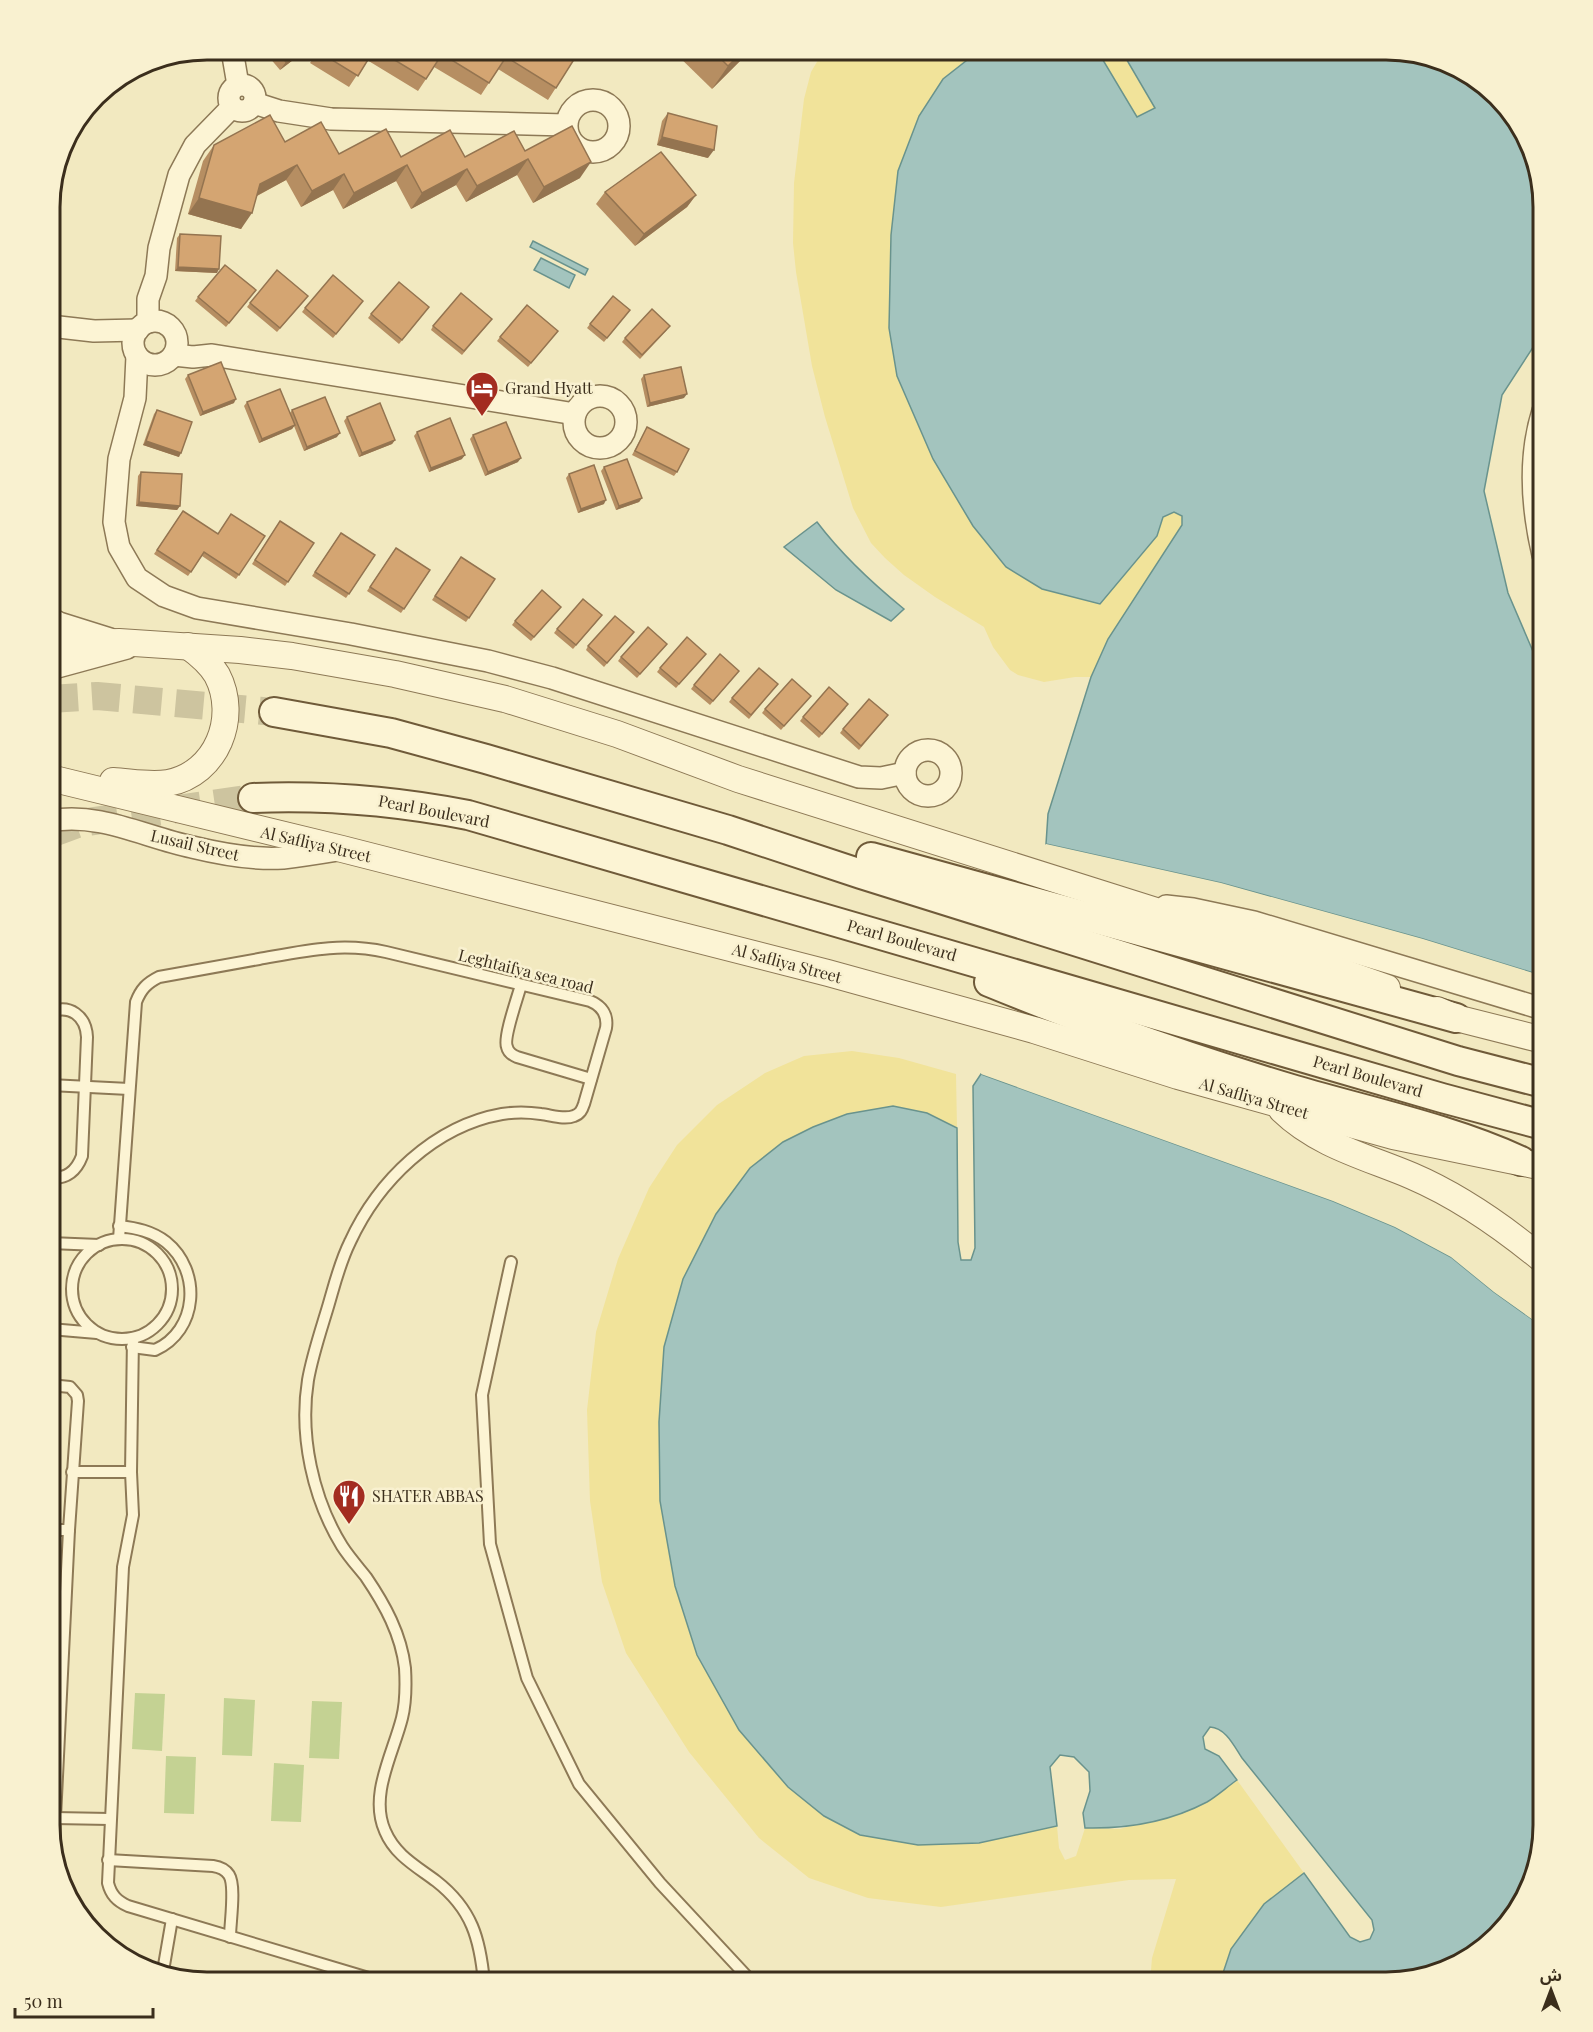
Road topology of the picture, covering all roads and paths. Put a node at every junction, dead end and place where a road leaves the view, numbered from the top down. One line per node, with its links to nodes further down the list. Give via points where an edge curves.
1 (233, 60): 2 (street)
2 (238, 85): 3 (street, via 253,90); 4 (street, via 228,96)
3 (254, 103): 4 (street, via 242,111); 5 (street, via 331,119)
4 (232, 107): 7 (street, via 195,145 179,174 159,248 156,276 162,297)
5 (566, 125)
6 (60, 327): 7 (street, via 94,331 113,341)
7 (153, 342): 8 (street, via 195,342 212,355); 17 (street, via 119,459 114,522 119,547 137,578 164,596 197,608 488,661 859,777)
8 (575, 414)
9 (1533, 475): 10 (street)
10 (1533, 502)
11 (60, 621): 12 (street)
12 (129, 643): 13 (street); 14 (street); 15 (street)
13 (60, 644)
14 (188, 646): 18 (street, via 216,674 227,711 216,749 203,765 169,783); 24 (street, via 344,665 505,699 564,716 738,779)
15 (60, 666)
16 (274, 712): 22 (main road, via 402,736)
17 (905, 773)
18 (60, 777)
19 (60, 778): 23 (street, Al Safliya Street)
20 (254, 798): 25 (main road, Pearl Boulevard, via 372,800 468,815)
21 (60, 820): 23 (street, Lusail Street, via 111,823 193,848 245,856 281,858)
22 (728, 830): 29 (main road, via 790,835); 32 (main road, via 1446,1057)
23 (342, 849): 36 (street, Al Safliya Street, via 828,973 1034,1030)
24 (1132, 904): 27 (street, via 1193,909 1254,922); 29 (street, via 1359,977)
25 (810, 915): 37 (main road, Pearl Boulevard); 38 (main road, via 1156,1046 1455,1135)
26 (521, 985): 31 (lane, via 506,1038 509,1052); 31 (lane, Leghtaifya sea road, via 600,1006 606,1023); 35 (lane, Leghtaifya sea road, via 371,949 339,946 159,977 144,986 136,1002)
27 (1533, 1006)
28 (60, 1010): 34 (lane, via 72,1011 84,1021)
29 (1456, 1018): 30 (street)
30 (1533, 1037)
31 (591, 1079): 63 (lane, Leghtaifya sea road, via 582,1109 574,1116 519,1113 484,1119 451,1132 400,1170 372,1204 349,1243 308,1382 307,1440 321,1504 343,1547 383,1604 405,1670 404,1702 381,1794 380,1815 398,1852 461,1906 477,1935)
32 (1533, 1080)
33 (60, 1086): 34 (lane)
34 (85, 1087): 35 (lane); 39 (lane, via 82,1156 67,1176)
35 (129, 1089): 40 (lane, Leghtaifya sea road)
36 (1275, 1104): 38 (street, Al Safliya Street, via 1402,1138); 44 (street, via 1320,1138 1457,1198)
37 (1533, 1122)
38 (1532, 1164)
39 (60, 1177)
40 (119, 1226): 41 (lane, Leghtaifya sea road); 48 (lane, via 144,1230 168,1244 184,1264 191,1284 190,1308 176,1335 155,1350)
41 (119, 1239): 43 (lane); 48 (lane, via 141,1244 160,1257 171,1277 171,1299 162,1320)
42 (60, 1243): 43 (lane)
43 (99, 1245): 47 (lane, via 83,1258 72,1288 81,1318)
44 (1533, 1251)
45 (511, 1262): 64 (lane, via 482,1395 490,1544 527,1678 579,1784 660,1883)
46 (60, 1330): 47 (lane)
47 (97, 1333): 48 (lane)
48 (133, 1342): 51 (lane)
49 (60, 1386): 50 (lane, via 70,1387 77,1395)
50 (72, 1472): 51 (lane); 53 (lane)
51 (131, 1472): 57 (lane, via 134,1515 123,1568)
52 (60, 1530): 53 (lane)
53 (69, 1530): 54 (lane)
54 (62, 1667): 55 (lane)
55 (60, 1694)
56 (60, 1818): 57 (lane)
57 (110, 1819): 58 (lane)
58 (108, 1860): 59 (lane, via 108,1883 115,1898 128,1906); 60 (lane, via 224,1869 232,1885)
59 (172, 1919): 60 (lane); 61 (lane)
60 (230, 1936): 62 (lane)
61 (164, 1965)
62 (346, 1972)
63 (483, 1972)
64 (742, 1972)

